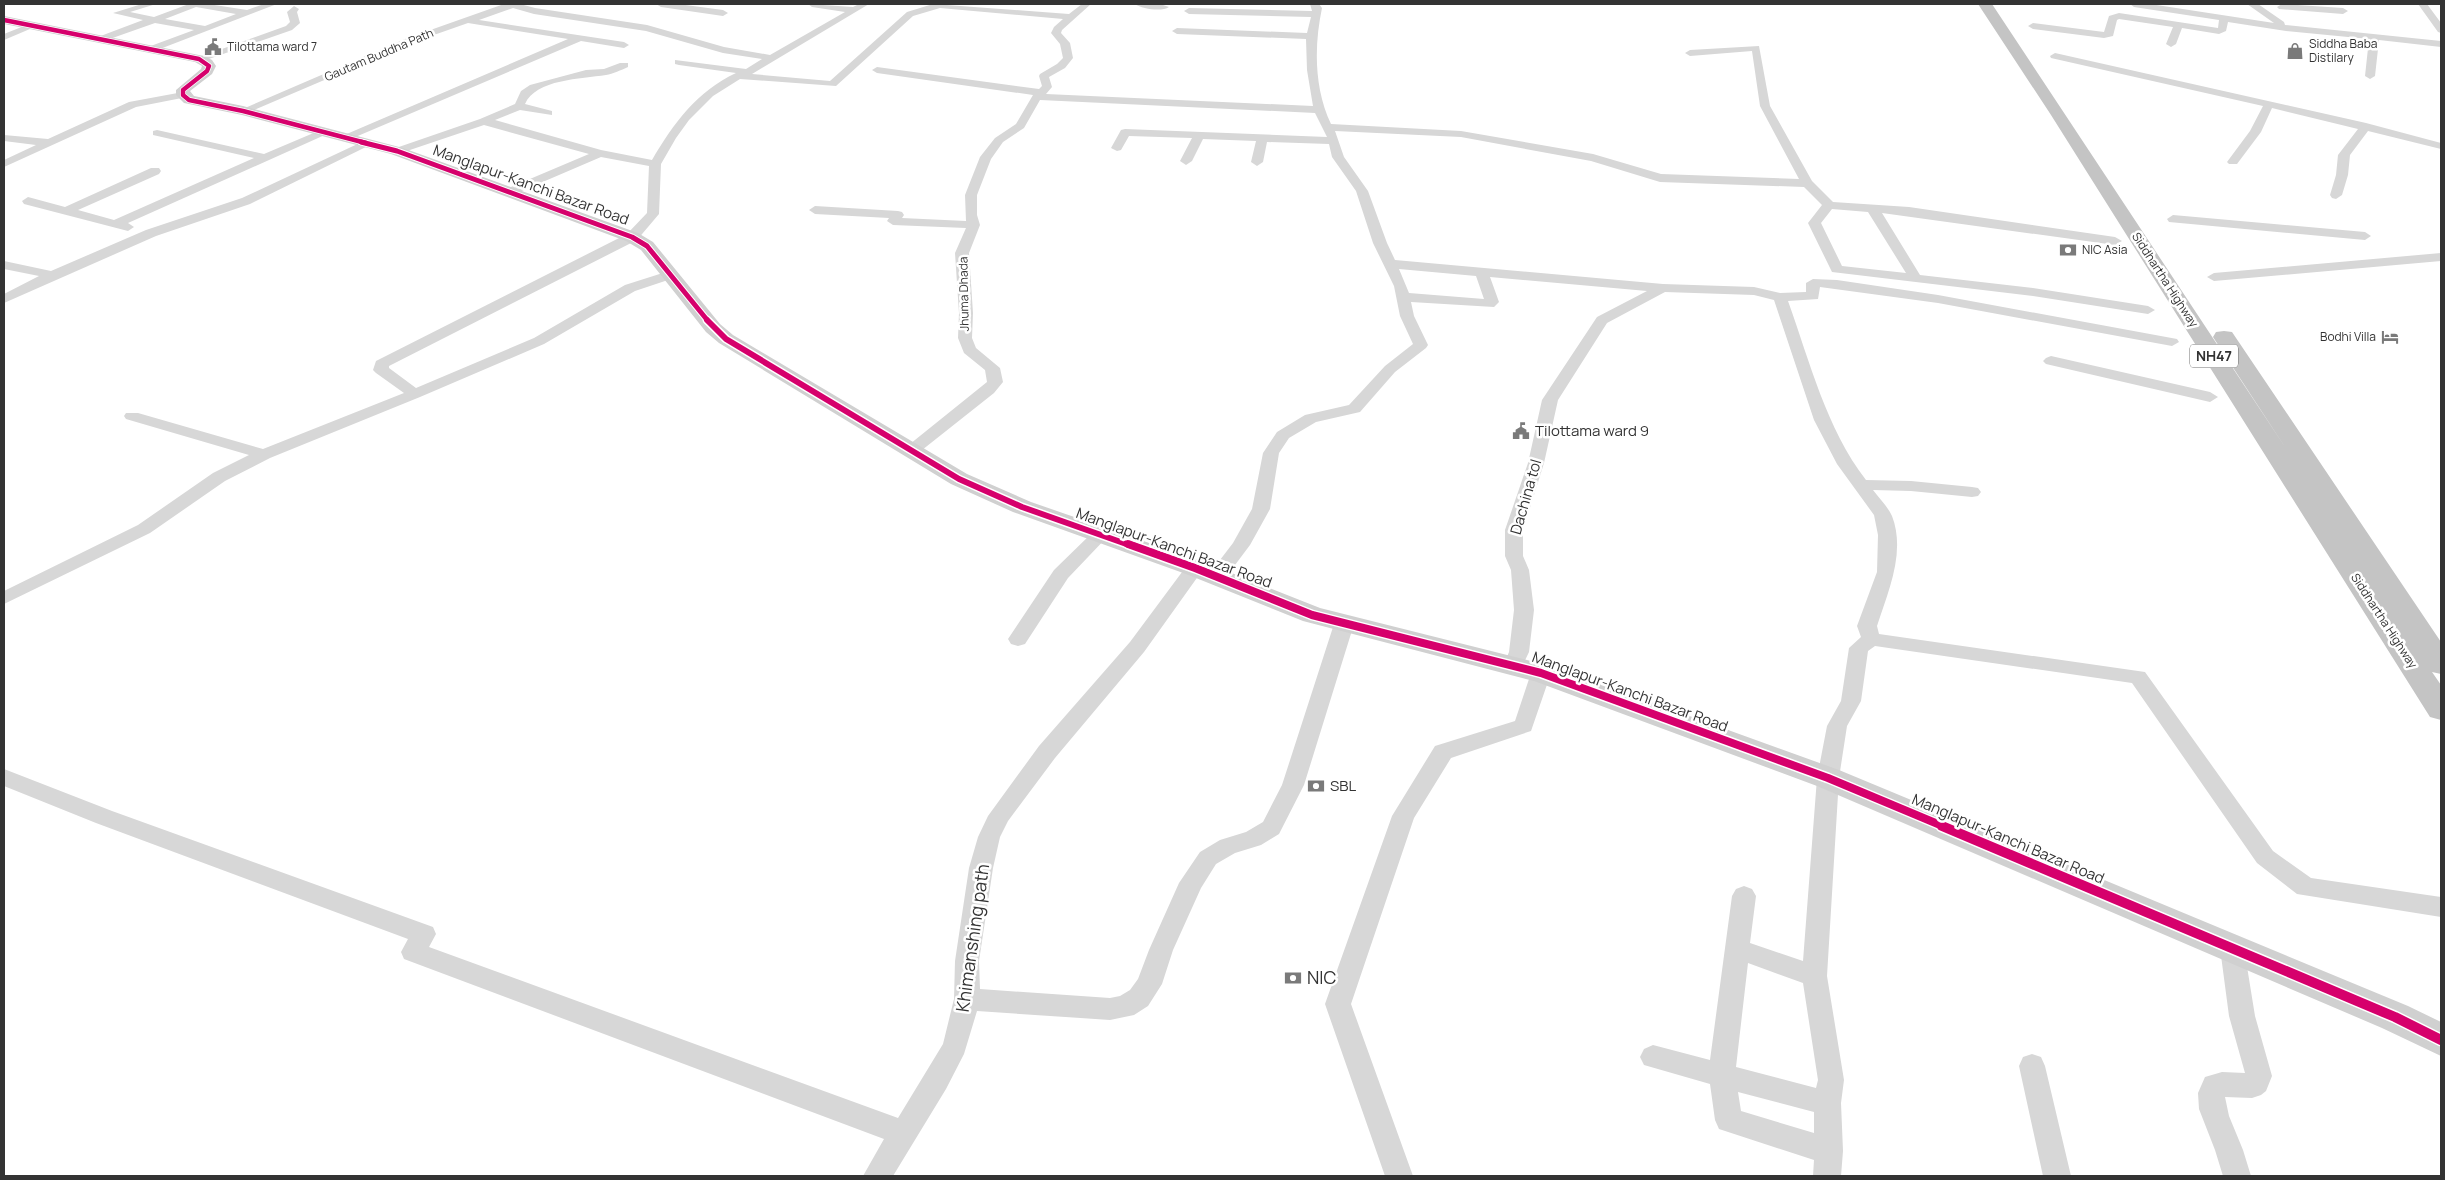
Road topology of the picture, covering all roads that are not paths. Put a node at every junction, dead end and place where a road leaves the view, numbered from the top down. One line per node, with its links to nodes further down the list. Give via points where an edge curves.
1 (150, 4): 29 (street, via 118,13)
2 (195, 4): 22 (street); 29 (street)
3 (272, 4): 22 (street)
4 (512, 4): 30 (street, Gautam Buddha Path); 50 (street, via 534,11 647,28 723,50)
5 (661, 4): 23 (street)
6 (812, 4): 21 (street)
7 (865, 4): 21 (street)
8 (1087, 4): 24 (street)
9 (1140, 4): 17 (street)
10 (1985, 4): 134 (highway, Siddhartha Highway / NH47)
11 (2000, 4): 131 (highway, Siddhartha Highway / NH47)
12 (2134, 4): 26 (street)
13 (2252, 4): 35 (street)
14 (2334, 4): 25 (street)
15 (2423, 4): 37 (street)
16 (2280, 5): 25 (street); 27 (street)
17 (1164, 7)
18 (1190, 8): 20 (street); 31 (street)
19 (294, 9): 51 (street, via 295,23 289,28)
20 (1315, 9): 39 (street)
21 (853, 10): 50 (street)
22 (248, 13): 36 (street)
23 (723, 13)
24 (1071, 17): 55 (street, via 939,5 910,14 832,84); 58 (street, via 1056,33 1065,43 1068,58 1044,76 1047,87)
25 (2349, 17): 40 (street)
26 (2224, 18): 32 (street, via 2223,29 2219,31); 35 (street)
27 (2299, 18)
28 (4, 20): 33 (street)
29 (154, 20): 36 (street); 43 (street)
30 (464, 20): 42 (street); 62 (street, Gautam Buddha Path)
31 (1188, 23)
32 (2179, 25): 34 (street, via 2115,17 2112,18 2110,34 2104,35); 44 (street)
33 (32, 26): 41 (street); 43 (street)
34 (2034, 26)
35 (2286, 28): 40 (street)
36 (206, 30): 47 (street)
37 (2441, 30)
38 (1177, 31): 39 (street, via 1263,38)
39 (1312, 36): 61 (street, via 1312,70)
40 (2370, 36): 45 (street); 56 (street)
41 (4, 37)
42 (582, 37): 46 (street); 73 (street)
43 (101, 39): 47 (street)
44 (2171, 44)
45 (2441, 44)
46 (624, 46)
47 (152, 49): 51 (street)
48 (1690, 53): 88 (street, via 1756,48 1766,106)
49 (2055, 56): 59 (street)
50 (772, 58): 55 (street)
51 (199, 59): 57 (street, via 209,66 207,71 183,90)
52 (679, 62): 55 (street)
53 (624, 65): 60 (street, via 534,87 525,93)
54 (877, 70): 58 (street)
55 (743, 74): 86 (street, via 709,94 689,113)
56 (2370, 76)
57 (183, 95): 62 (street, Manglapur-Kanchi Bazar Road, via 197,103); 75 (street, via 133,104)
58 (1040, 95): 61 (street); 98 (street, via 1020,126 999,140 986,157 971,196)
59 (2269, 104): 65 (street); 84 (street, via 2255,132)
60 (519, 106): 63 (street); 64 (street)
61 (1319, 110): 66 (street)
62 (243, 111): 67 (street, Manglapur-Kanchi Bazar Road)
63 (548, 113)
64 (484, 121): 79 (street); 80 (street)
65 (2366, 126): 76 (street); 90 (street, via 2344,155)
66 (1327, 127): 74 (street); 78 (street, via 1461,134)
67 (323, 132): 73 (street, Manglapur-Kanchi Bazar Road); 81 (street)
68 (157, 133): 81 (street)
69 (1199, 136): 72 (street); 77 (street, via 1124,132); 82 (street)
70 (1535, 136): 78 (street)
71 (4, 138): 75 (street)
72 (1262, 138): 74 (street); 83 (street)
73 (356, 141): 79 (street, Manglapur-Kanchi Bazar Road); 99 (street, via 246,201)
74 (1334, 141): 104 (street, via 1338,157 1362,191)
75 (51, 143): 85 (street)
76 (2441, 146)
77 (1118, 148)
78 (1541, 150): 88 (street, via 1593,158 1660,178)
79 (397, 151): 89 (street, Manglapur-Kanchi Bazar Road)
80 (600, 153): 86 (street); 89 (street)
81 (264, 157): 97 (street)
82 (1186, 161)
83 (1257, 162)
84 (2233, 162)
85 (4, 164)
86 (655, 164): 101 (street, via 653,214)
87 (155, 171): 95 (street)
88 (1808, 183): 92 (street)
89 (510, 192): 101 (street, Manglapur-Kanchi Bazar Road)
90 (2336, 195)
91 (28, 201): 95 (street)
92 (1829, 205): 93 (street); 109 (street, via 1814,223 1837,269)
93 (1873, 209): 102 (street, via 1909,211); 109 (street)
94 (815, 210): 98 (street, via 898,215 893,221)
95 (66, 211): 97 (street)
96 (2173, 219): 100 (street)
97 (115, 224): 99 (street)
98 (974, 226): 121 (street, Jhuma Dhada, via 962,254 965,338 969,350 992,368 995,382)
99 (151, 233): 107 (street)
100 (2365, 236)
101 (632, 237): 108 (street, Manglapur-Kanchi Bazar Road, via 646,246); 118 (street, via 381,364 381,370)
102 (2115, 241)
103 (2441, 257): 110 (street)
104 (1391, 264): 106 (street); 112 (street)
105 (4, 265): 107 (street)
106 (1482, 273): 111 (street); 112 (street, via 1492,302 1489,304)
107 (52, 274): 114 (street)
108 (669, 275): 118 (street, via 630,288 539,341); 121 (street, Manglapur-Kanchi Bazar Road, via 726,339)
109 (1915, 277): 115 (street)
110 (2214, 277)
111 (1663, 288): 113 (street, via 1754,291); 132 (street, Dachina tol, via 1602,320 1550,400 1536,464 1514,530 1514,556 1520,570 1524,610 1519,652)
112 (1404, 296): 126 (street, Khimanshing path, via 1420,345 1390,369 1354,408 1311,418 1283,435 1271,453 1261,509 1241,545)
113 (1780, 297): 116 (street, via 1813,296 1813,283 1837,284); 123 (street, via 1822,420 1845,464)
114 (4, 300)
115 (2148, 310)
116 (2172, 342)
117 (2052, 361): 119 (street)
118 (415, 394): 122 (street)
119 (2210, 397)
120 (132, 416): 122 (street)
121 (911, 451): 125 (street, Manglapur-Kanchi Bazar Road, via 959,480 992,495)
122 (264, 454): 127 (street, via 219,477 144,529)
123 (1862, 485): 124 (street); 130 (street, via 1883,515 1887,535 1886,572 1867,626)
124 (1972, 492)
125 (1100, 535): 126 (street, Manglapur-Kanchi Bazar Road); 129 (street, via 1061,574)
126 (1205, 572): 128 (street, Manglapur-Kanchi Bazar Road); 142 (street, Khimanshing path, via 1047,752 1000,816 989,837 981,868 967,961)
127 (4, 598)
128 (1344, 624): 132 (street, Manglapur-Kanchi Bazar Road); 142 (street, via 1294,785 1283,807 1270,828 1208,858 1191,882 1149,984 1139,998 1125,1007 1110,1009)
129 (1018, 639)
130 (1872, 639): 136 (street, via 1859,648 1851,701 1837,726); 138 (street, via 2138,677 2265,857 2305,887)
131 (2441, 664)
132 (1513, 666): 133 (street, Manglapur-Kanchi Bazar Road)
133 (1541, 672): 136 (street, Manglapur-Kanchi Bazar Road); 151 (street, via 1524,726 1443,752 1403,816 1338,1004)
134 (2441, 709)
135 (4, 777): 148 (street, via 424,934 412,952)
136 (1828, 778): 139 (street, Manglapur-Kanchi Bazar Road); 141 (street)
137 (1744, 896): 140 (street)
138 (2441, 907)
139 (2232, 948): 143 (street, Manglapur-Kanchi Bazar Road, via 2395,1017); 153 (street, via 2242,1016 2258,1076 2252,1086 2214,1086 2211,1098 2216,1122 2228,1145)
140 (1737, 949): 141 (street); 146 (street)
141 (1814, 976): 147 (street, via 1831,1080)
142 (966, 999): 148 (street, Khimanshing path, via 955,1046)
143 (2441, 1040)
144 (1653, 1057): 146 (street)
145 (2032, 1066): 152 (street)
146 (1722, 1074): 147 (street); 149 (street, via 1729,1120)
147 (1827, 1103): 149 (street)
148 (903, 1133): 150 (street, Khimanshing path)
149 (1828, 1164)
150 (877, 1176)
151 (1399, 1176)
152 (2057, 1176)
153 (2237, 1176)

